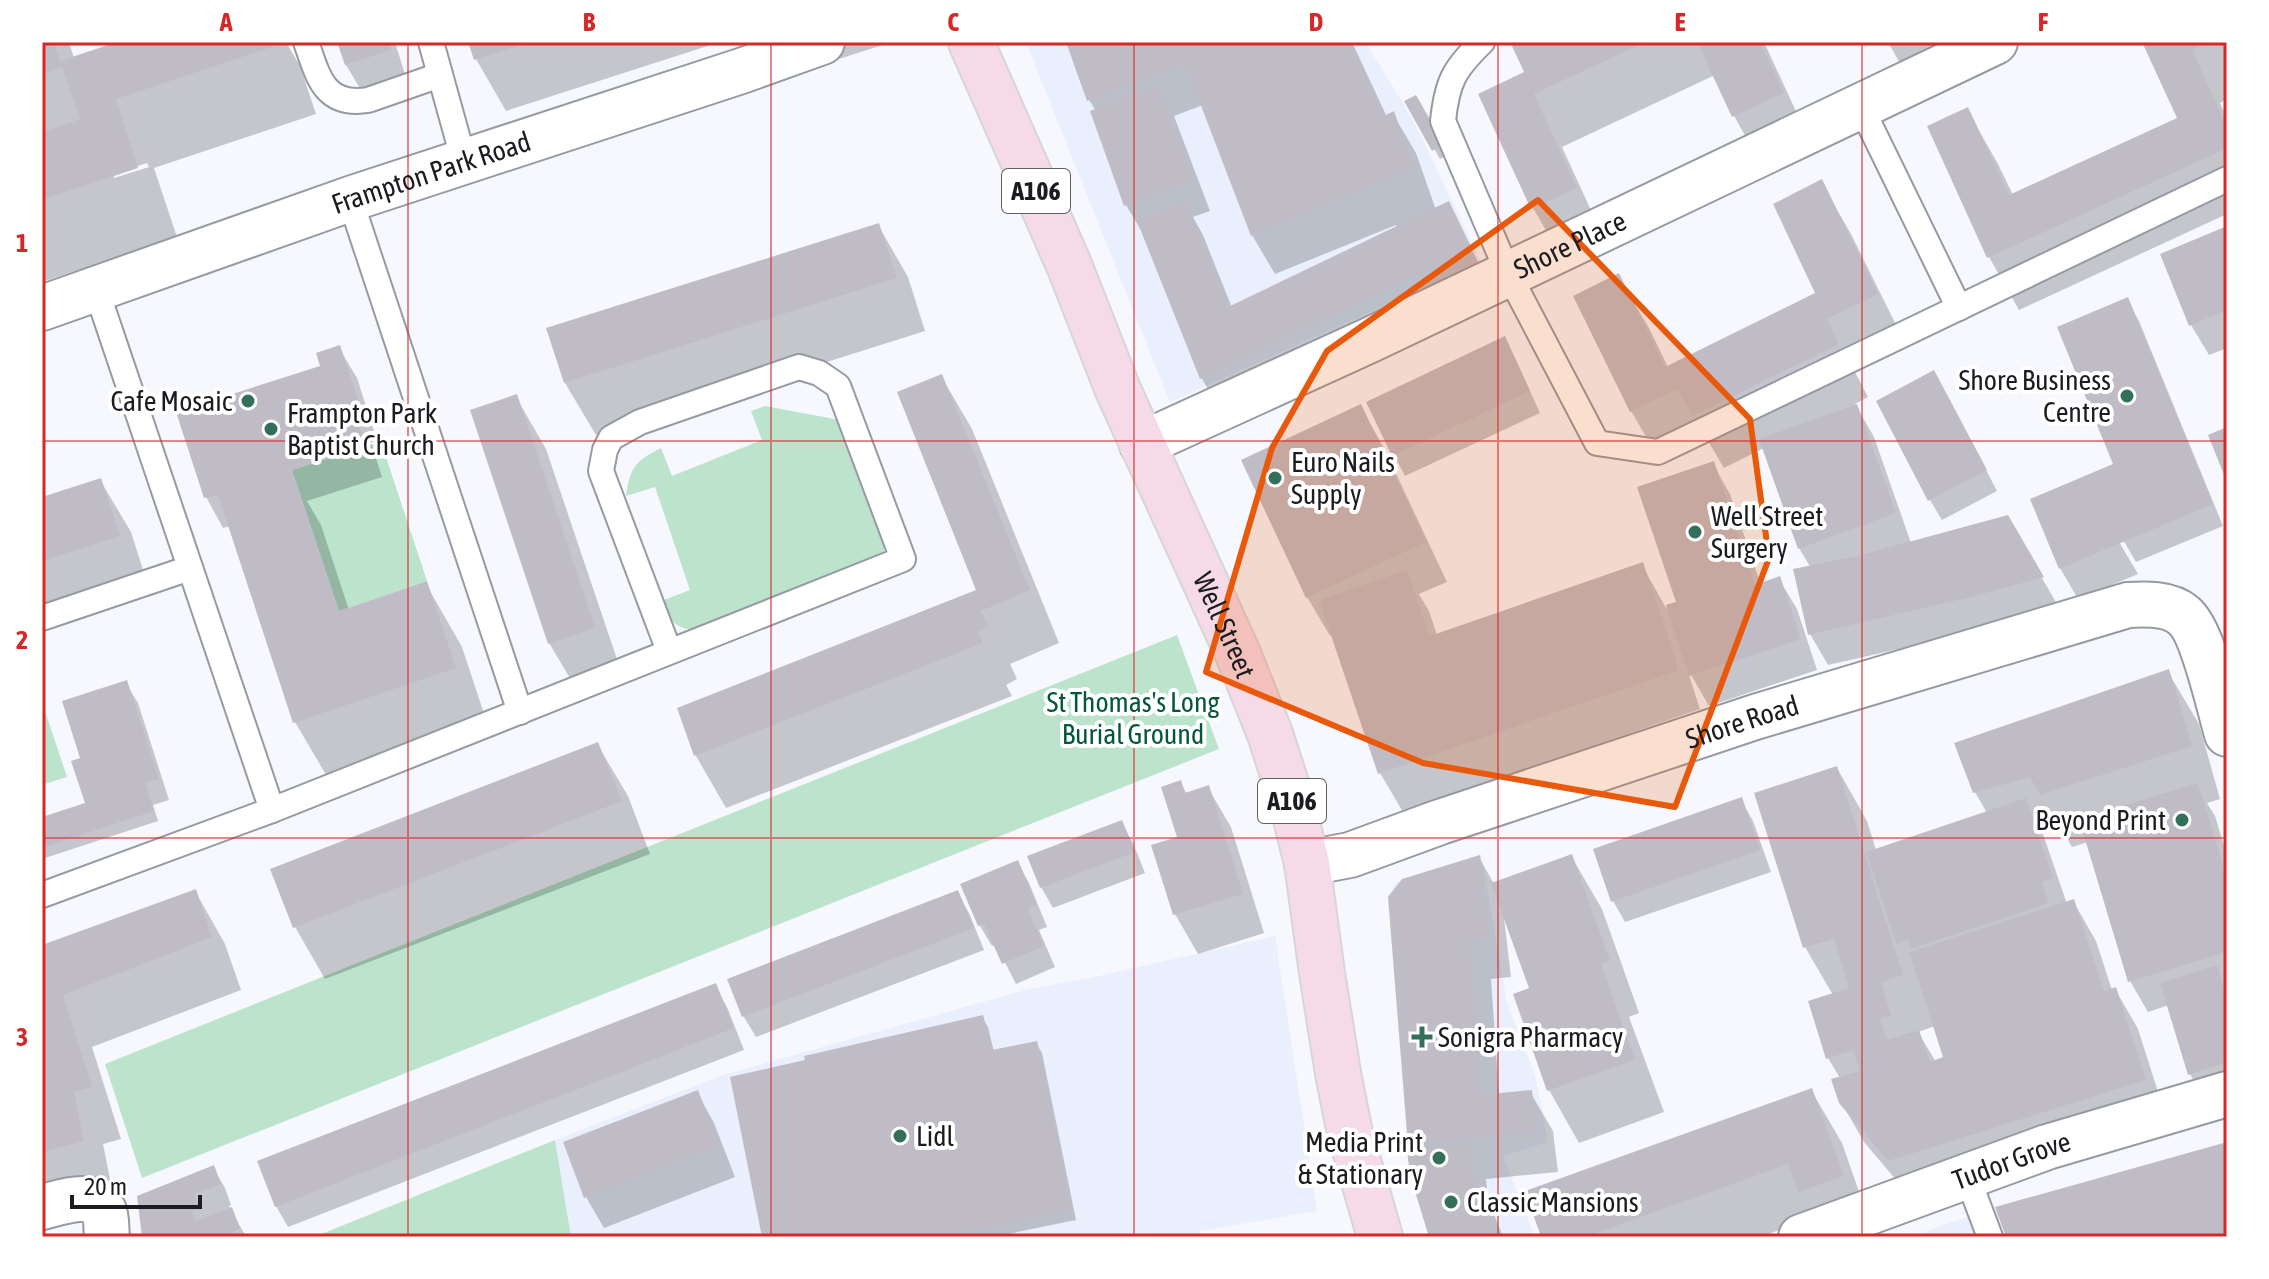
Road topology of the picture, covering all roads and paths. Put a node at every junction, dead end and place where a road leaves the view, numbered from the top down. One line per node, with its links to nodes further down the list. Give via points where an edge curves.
1 (306, 42): 7 (lane, via 319,80 329,93 345,100 368,100)
2 (431, 42): 7 (lane)
3 (822, 42): 9 (street, Frampton Park Road)
4 (971, 42): 16 (main road, Well Street / A106)
5 (1482, 42): 12 (lane, via 1453,76 1443,121)
6 (1995, 42): 8 (street, Shore Place)
7 (440, 75): 9 (lane)
8 (1860, 105): 12 (street, Shore Place); 15 (lane)
9 (464, 161): 11 (street, Frampton Park Road)
10 (2227, 179): 15 (lane)
11 (350, 199): 13 (street, Frampton Park Road); 20 (lane)
12 (1508, 273): 15 (lane, via 1597,443 1658,452); 16 (street, Shore Place)
13 (96, 289): 14 (street, Frampton Park Road); 17 (lane)
14 (42, 308)
15 (1959, 308)
16 (1142, 444): 23 (main road, Well Street / A106, via 1270,734)
17 (190, 568): 18 (lane); 22 (lane)
18 (42, 618)
19 (669, 651): 19 (lane, via 601,471 611,438 640,422 799,367 819,373 838,386 903,559); 20 (lane)
20 (520, 712): 22 (lane)
21 (2227, 734): 23 (street, Shore Road, via 2201,643 2186,616 2147,604 2128,605 1755,717 1350,855)
22 (272, 810): 24 (lane)
23 (1307, 863): 29 (main road, Well Street / A106, via 1338,1073)
24 (42, 895)
25 (2227, 1094): 26 (street, Tudor Grove)
26 (1967, 1176): 30 (street, Tudor Grove); 31 (lane)
27 (42, 1207): 28 (street, via 78,1198 94,1201 105,1212)
28 (107, 1237)
29 (1380, 1237)
30 (1801, 1237)
31 (1990, 1237)

